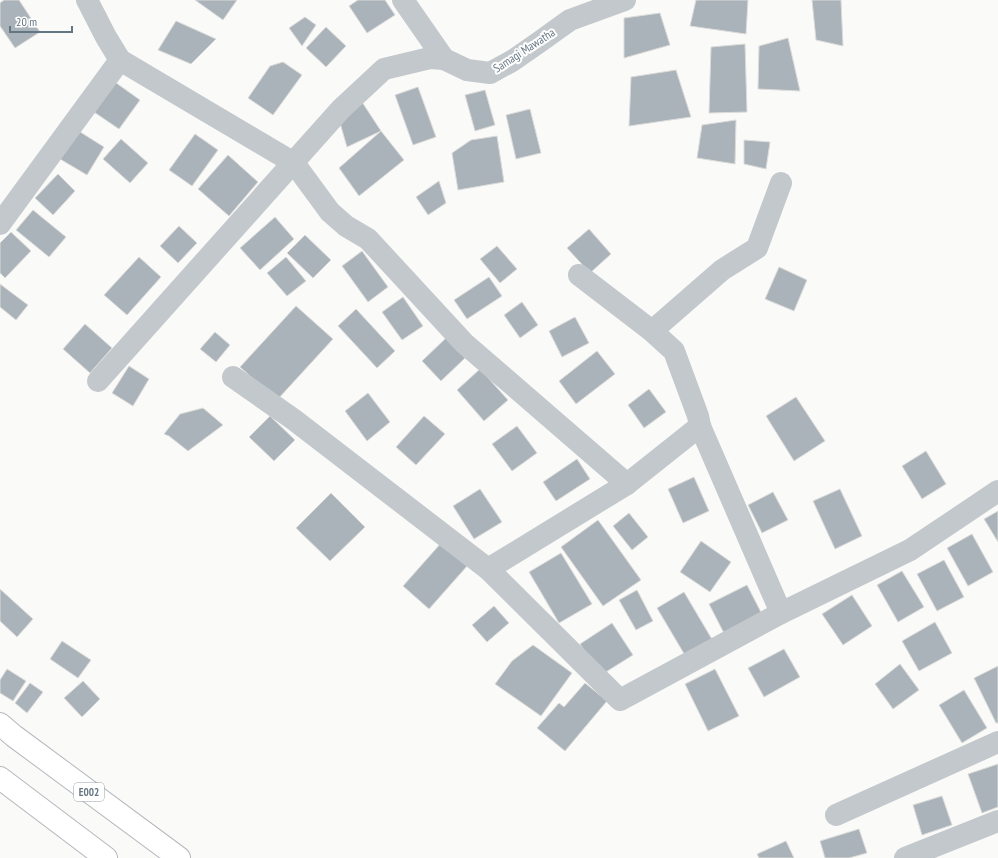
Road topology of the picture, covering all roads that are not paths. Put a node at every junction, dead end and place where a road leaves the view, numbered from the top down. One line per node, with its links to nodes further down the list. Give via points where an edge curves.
1 (87, 0): 5 (street)
2 (403, 0): 4 (street)
3 (625, 0): 4 (street, Samagi Mawatha, via 570,20 512,61 490,72 467,70)
4 (444, 58): 6 (street, via 430,58 384,69 341,109)
5 (120, 60): 6 (street); 8 (street)
6 (294, 164): 12 (street); 14 (street, via 330,212 346,226 368,239 464,343)
7 (781, 183): 10 (street, via 757,248 722,270)
8 (0, 224)
9 (579, 276): 10 (street)
10 (652, 332): 13 (street, via 674,351)
11 (233, 377): 16 (street, via 293,419)
12 (98, 381)
13 (700, 426): 14 (street); 17 (street)
14 (627, 484): 16 (street)
15 (998, 491): 17 (street, via 910,550)
16 (488, 570): 17 (street, via 620,700)
17 (781, 613)
18 (0, 724): 24 (highway, E002)
19 (998, 742): 21 (street)
20 (0, 778): 23 (highway)
21 (836, 815)
22 (998, 821): 25 (street)
23 (106, 858)
24 (179, 858)
25 (905, 858)

